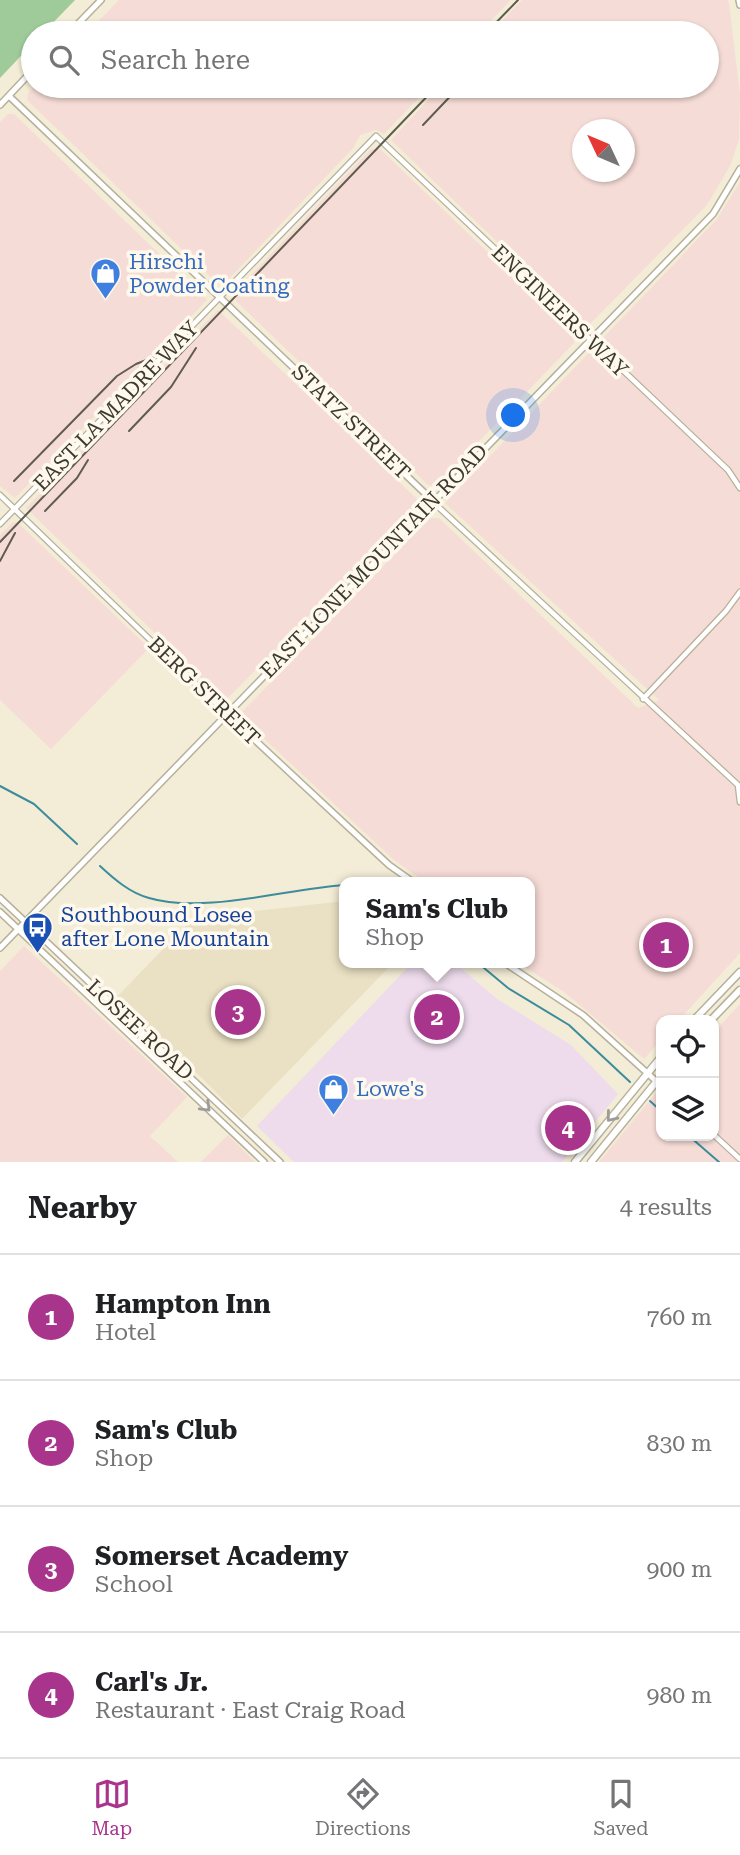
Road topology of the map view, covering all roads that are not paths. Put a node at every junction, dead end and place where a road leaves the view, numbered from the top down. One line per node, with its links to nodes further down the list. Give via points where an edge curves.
1 (101, 0): 2 (street)
2 (81, 21)
3 (21, 83): 4 (street)
4 (9, 96): 5 (street); 8 (street, STATZ STREET)
5 (0, 105)
6 (376, 136): 8 (street, EAST LA MADRE WAY); 9 (street, ENGINEERS WAY)
7 (740, 169): 9 (street, EAST LONE MOUNTAIN ROAD, via 713,214)
8 (222, 298): 12 (street, STATZ STREET); 13 (street, EAST LA MADRE WAY)
9 (590, 341): 10 (street, ENGINEERS WAY, via 728,470); 12 (street, EAST LONE MOUNTAIN ROAD)
10 (740, 488)
11 (0, 495): 13 (street, BERG STREET)
12 (433, 501): 16 (street, STATZ STREET); 17 (street, EAST LONE MOUNTAIN ROAD)
13 (15, 510): 14 (street, EAST LA MADRE WAY); 17 (street, BERG STREET)
14 (0, 524)
15 (740, 592): 16 (street)
16 (643, 699): 18 (street, STATZ STREET, via 738,785)
17 (227, 713): 19 (street, BERG STREET); 22 (street, EAST LONE MOUNTAIN ROAD)
18 (740, 803)
19 (405, 877)
20 (0, 898): 22 (street, LOSEE ROAD)
21 (0, 912): 23 (street, LOSEE ROAD)
22 (24, 922): 23 (street, EAST LONE MOUNTAIN ROAD); 31 (street, LOSEE ROAD)
23 (18, 929): 24 (street, EAST LONE MOUNTAIN ROAD); 28 (street, LOSEE ROAD)
24 (0, 948)
25 (512, 968): 35 (street, via 583,1015)
26 (740, 972): 29 (main road)
27 (740, 989): 30 (main road)
28 (89, 995): 31 (street); 32 (street, LOSEE ROAD)
29 (699, 1015)
30 (716, 1015)
31 (128, 1019): 33 (street, LOSEE ROAD)
32 (120, 1024): 33 (street); 40 (street, LOSEE ROAD, one-way to 40)
33 (155, 1044): 41 (street, LOSEE ROAD)
34 (656, 1063): 35 (main road)
35 (647, 1073): 36 (street); 42 (main road, one-way to 42)
36 (656, 1079)
37 (656, 1086): 43 (main road)
38 (719, 1140): 39 (street)
39 (740, 1159)
40 (264, 1162)
41 (280, 1162)
42 (575, 1162)
43 (591, 1162)

